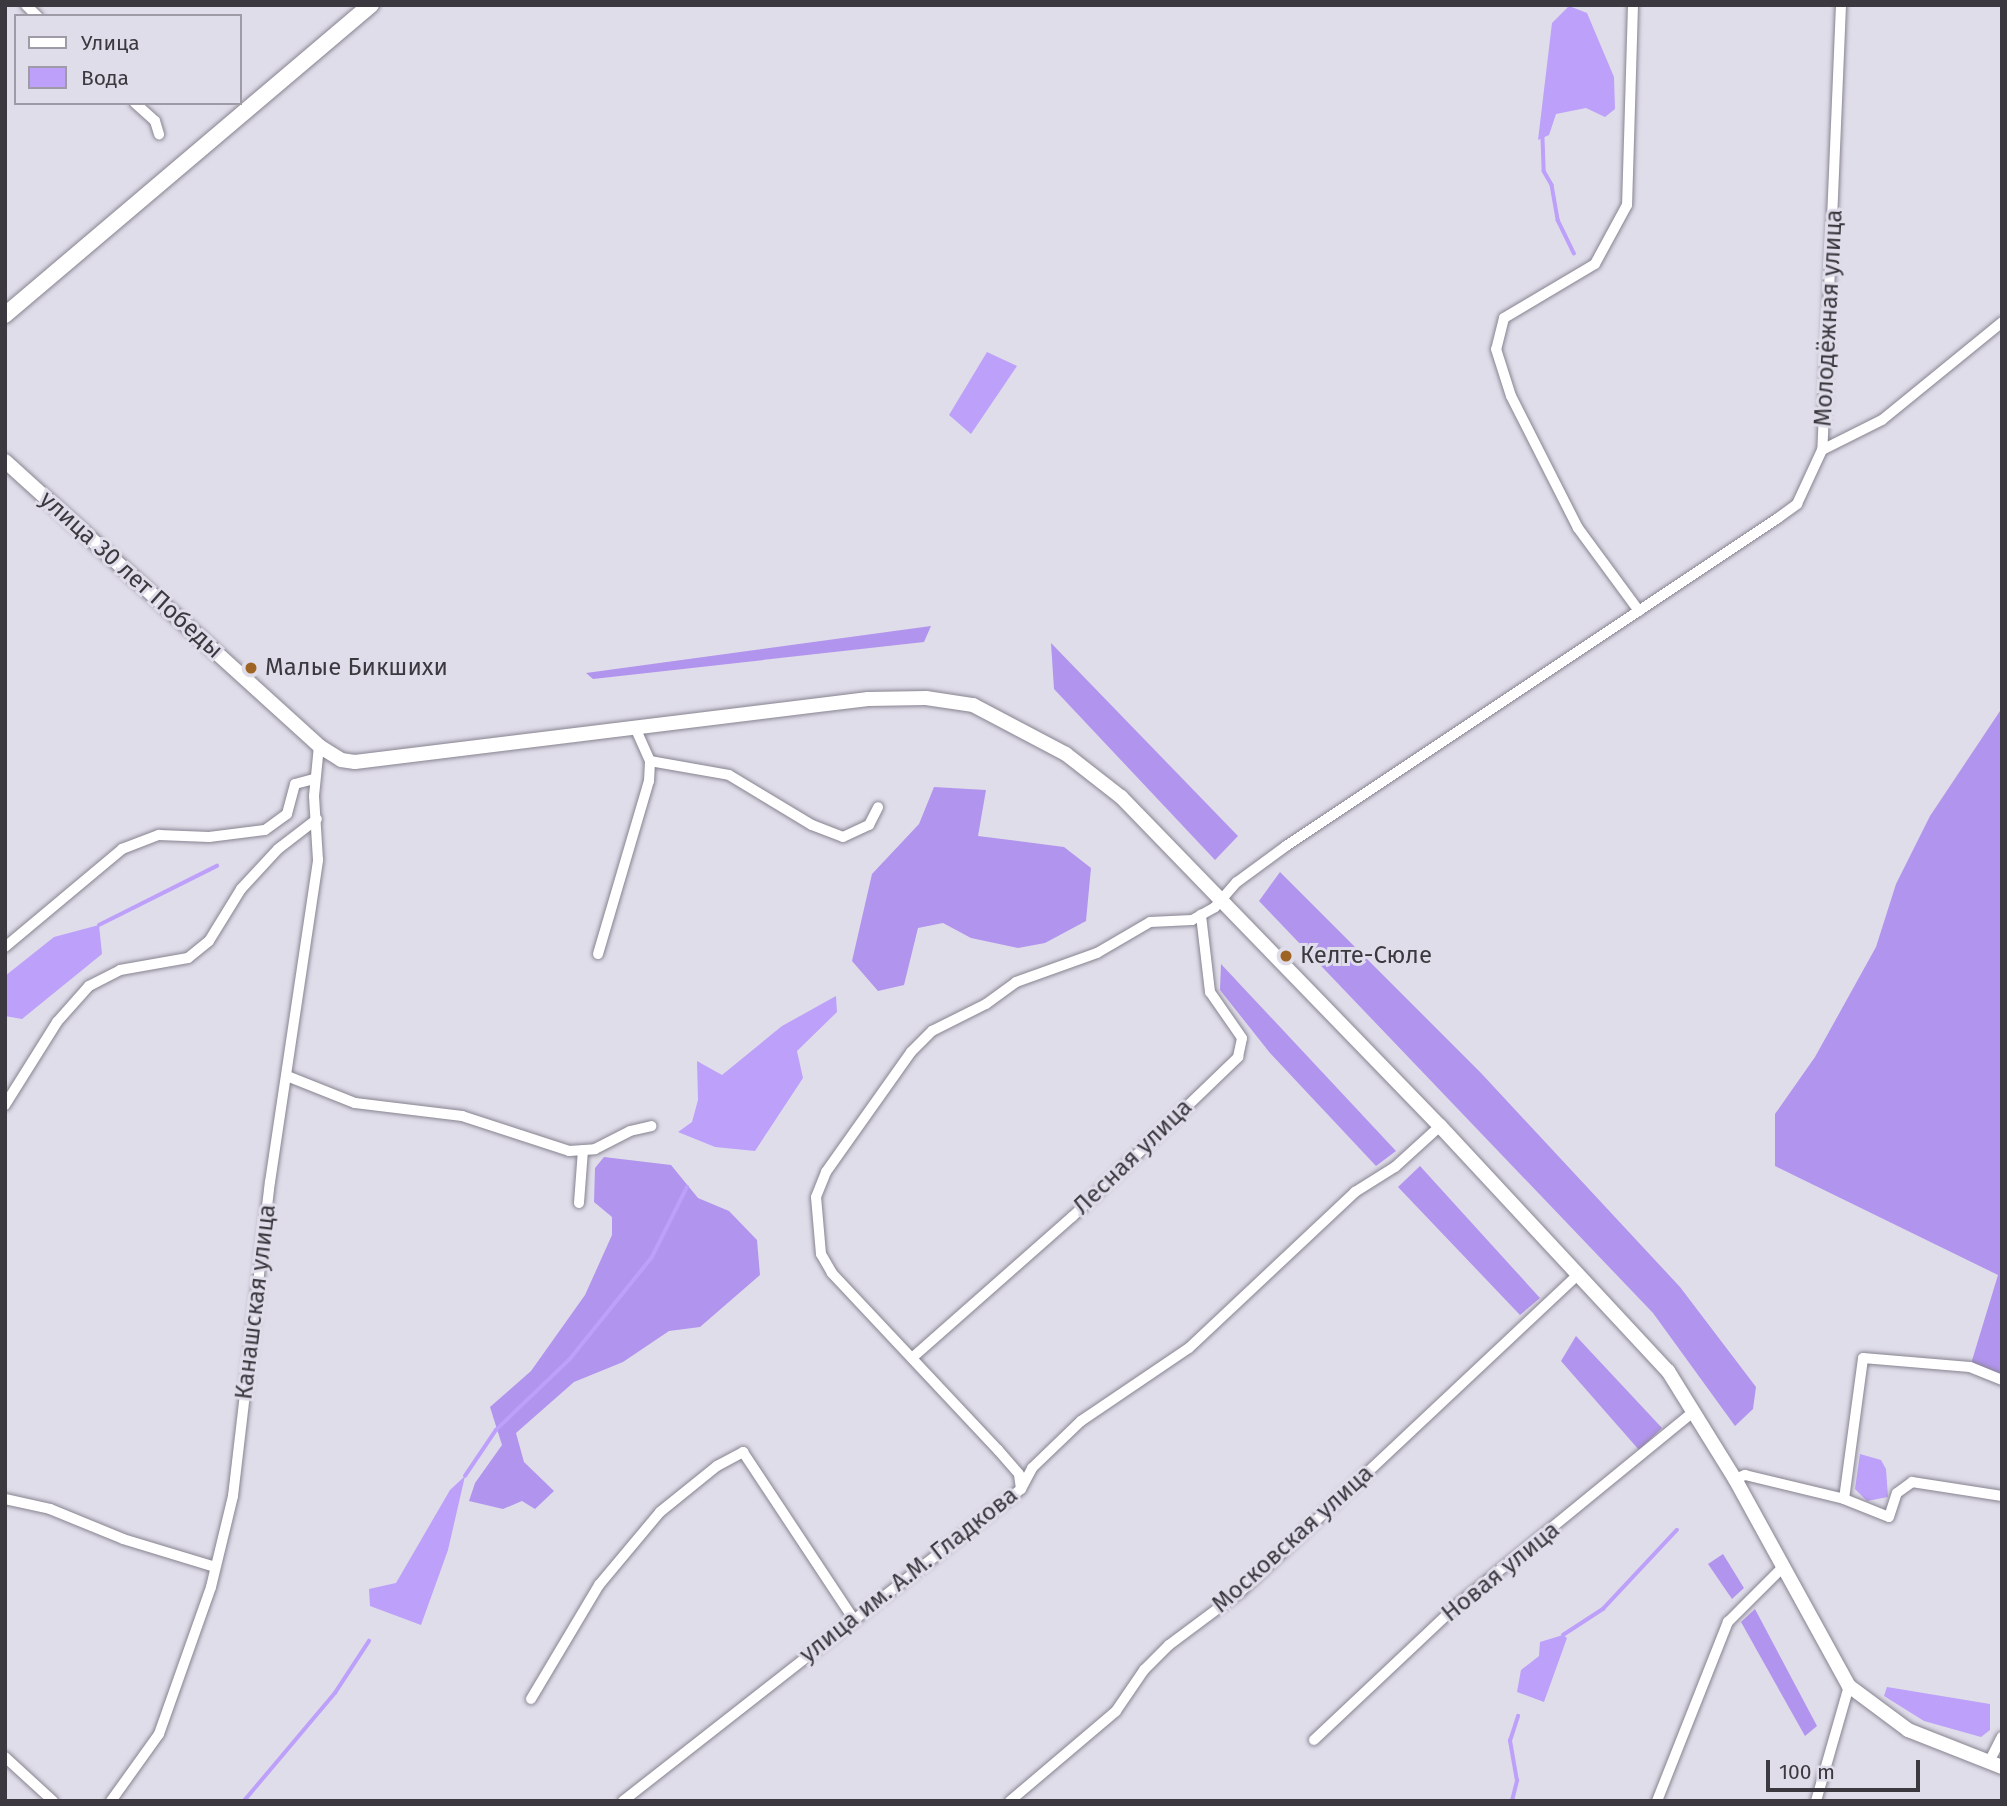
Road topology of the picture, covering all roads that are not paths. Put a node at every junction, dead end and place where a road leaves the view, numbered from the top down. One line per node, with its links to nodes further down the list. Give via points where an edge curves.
1 (371, 5): 6 (main road)
2 (1633, 5): 10 (street, via 1627,205 1595,264 1504,318 1496,349 1511,396 1578,528)
3 (1841, 5): 8 (street, Молодёжная улица)
4 (137, 105): 5 (street, via 155,121)
5 (159, 134)
6 (5, 315)
7 (2002, 322): 8 (street, Молодёжная улица, via 1882,420)
8 (1822, 450): 10 (street, via 1797,504)
9 (5, 461): 12 (street, улица 30 лет Победы)
10 (1639, 611): 17 (street, via 1286,846)
11 (635, 727): 12 (street, улица 30 лет Победы, via 355,762 341,760); 13 (street); 17 (street, улица 30 лет Победы, via 868,699 926,698 973,705 1066,754 1121,797)
12 (319, 746): 14 (street, Канашская улица)
13 (650, 761): 15 (street, via 729,775 812,825 843,836 869,825); 20 (street, via 646,791)
14 (314, 779): 16 (street, Канашская улица); 19 (street, via 295,783 287,814 265,830 209,837 159,835 122,849)
15 (878, 807)
16 (317, 819): 21 (street, Канашская улица, via 318,860); 22 (street, via 278,849 250,879 209,941 188,958 120,970 89,986 57,1022)
17 (1219, 901): 18 (street); 24 (street, улица 30 лет Победы)
18 (1201, 915): 28 (street, Лесная улица, via 1210,992 1242,1038 1238,1057 1072,1217); 28 (street, via 1192,920 1150,922 1097,953 1016,982 986,1004 932,1031 911,1052 826,1172 816,1197 821,1254 832,1273)
19 (5, 947)
20 (597, 954)
21 (287, 1076): 25 (street, via 382,1110 462,1116 569,1151); 37 (street, Канашская улица, via 233,1496)
22 (5, 1105)
23 (651, 1126): 25 (street)
24 (1440, 1126): 27 (street, улица 30 лет Победы); 32 (street, улица им. А.М. Гладкова, via 1395,1167 1355,1192 1189,1348 1080,1421 1032,1468)
25 (583, 1150): 26 (street)
26 (579, 1203)
27 (1577, 1275): 30 (street, улица 30 лет Победы, via 1668,1371); 48 (street, Московская улица, via 1241,1592 1169,1645 1144,1670 1116,1711)
28 (912, 1358): 32 (street, via 1012,1466)
29 (2002, 1380): 35 (street, via 1970,1367 1863,1358)
30 (1693, 1412): 31 (street, улица 30 лет Победы); 42 (street, Новая улица, via 1456,1606)
31 (1735, 1479): 35 (street, via 1745,1475); 36 (street, улица 30 лет Победы)
32 (1021, 1489): 38 (street, улица им. А.М. Гладкова)
33 (2002, 1496): 35 (street, via 1912,1482 1897,1493 1889,1517)
34 (5, 1499): 37 (street, via 50,1509 123,1539)
35 (1844, 1499)
36 (1784, 1566): 39 (street, улица 30 лет Победы); 49 (street, via 1728,1622)
37 (215, 1567): 46 (street, Канашская улица, via 159,1734)
38 (853, 1618): 40 (street, via 743,1452 717,1466 660,1512 599,1585); 47 (street, улица им. А.М. Гладкова)
39 (1849, 1686): 44 (street, via 1908,1730); 50 (street)
40 (531, 1699)
41 (2002, 1737): 44 (street)
42 (1314, 1740)
43 (5, 1757): 45 (street)
44 (1996, 1764)
45 (52, 1801)
46 (111, 1801)
47 (623, 1801)
48 (1010, 1801)
49 (1657, 1801)
50 (1816, 1801)

